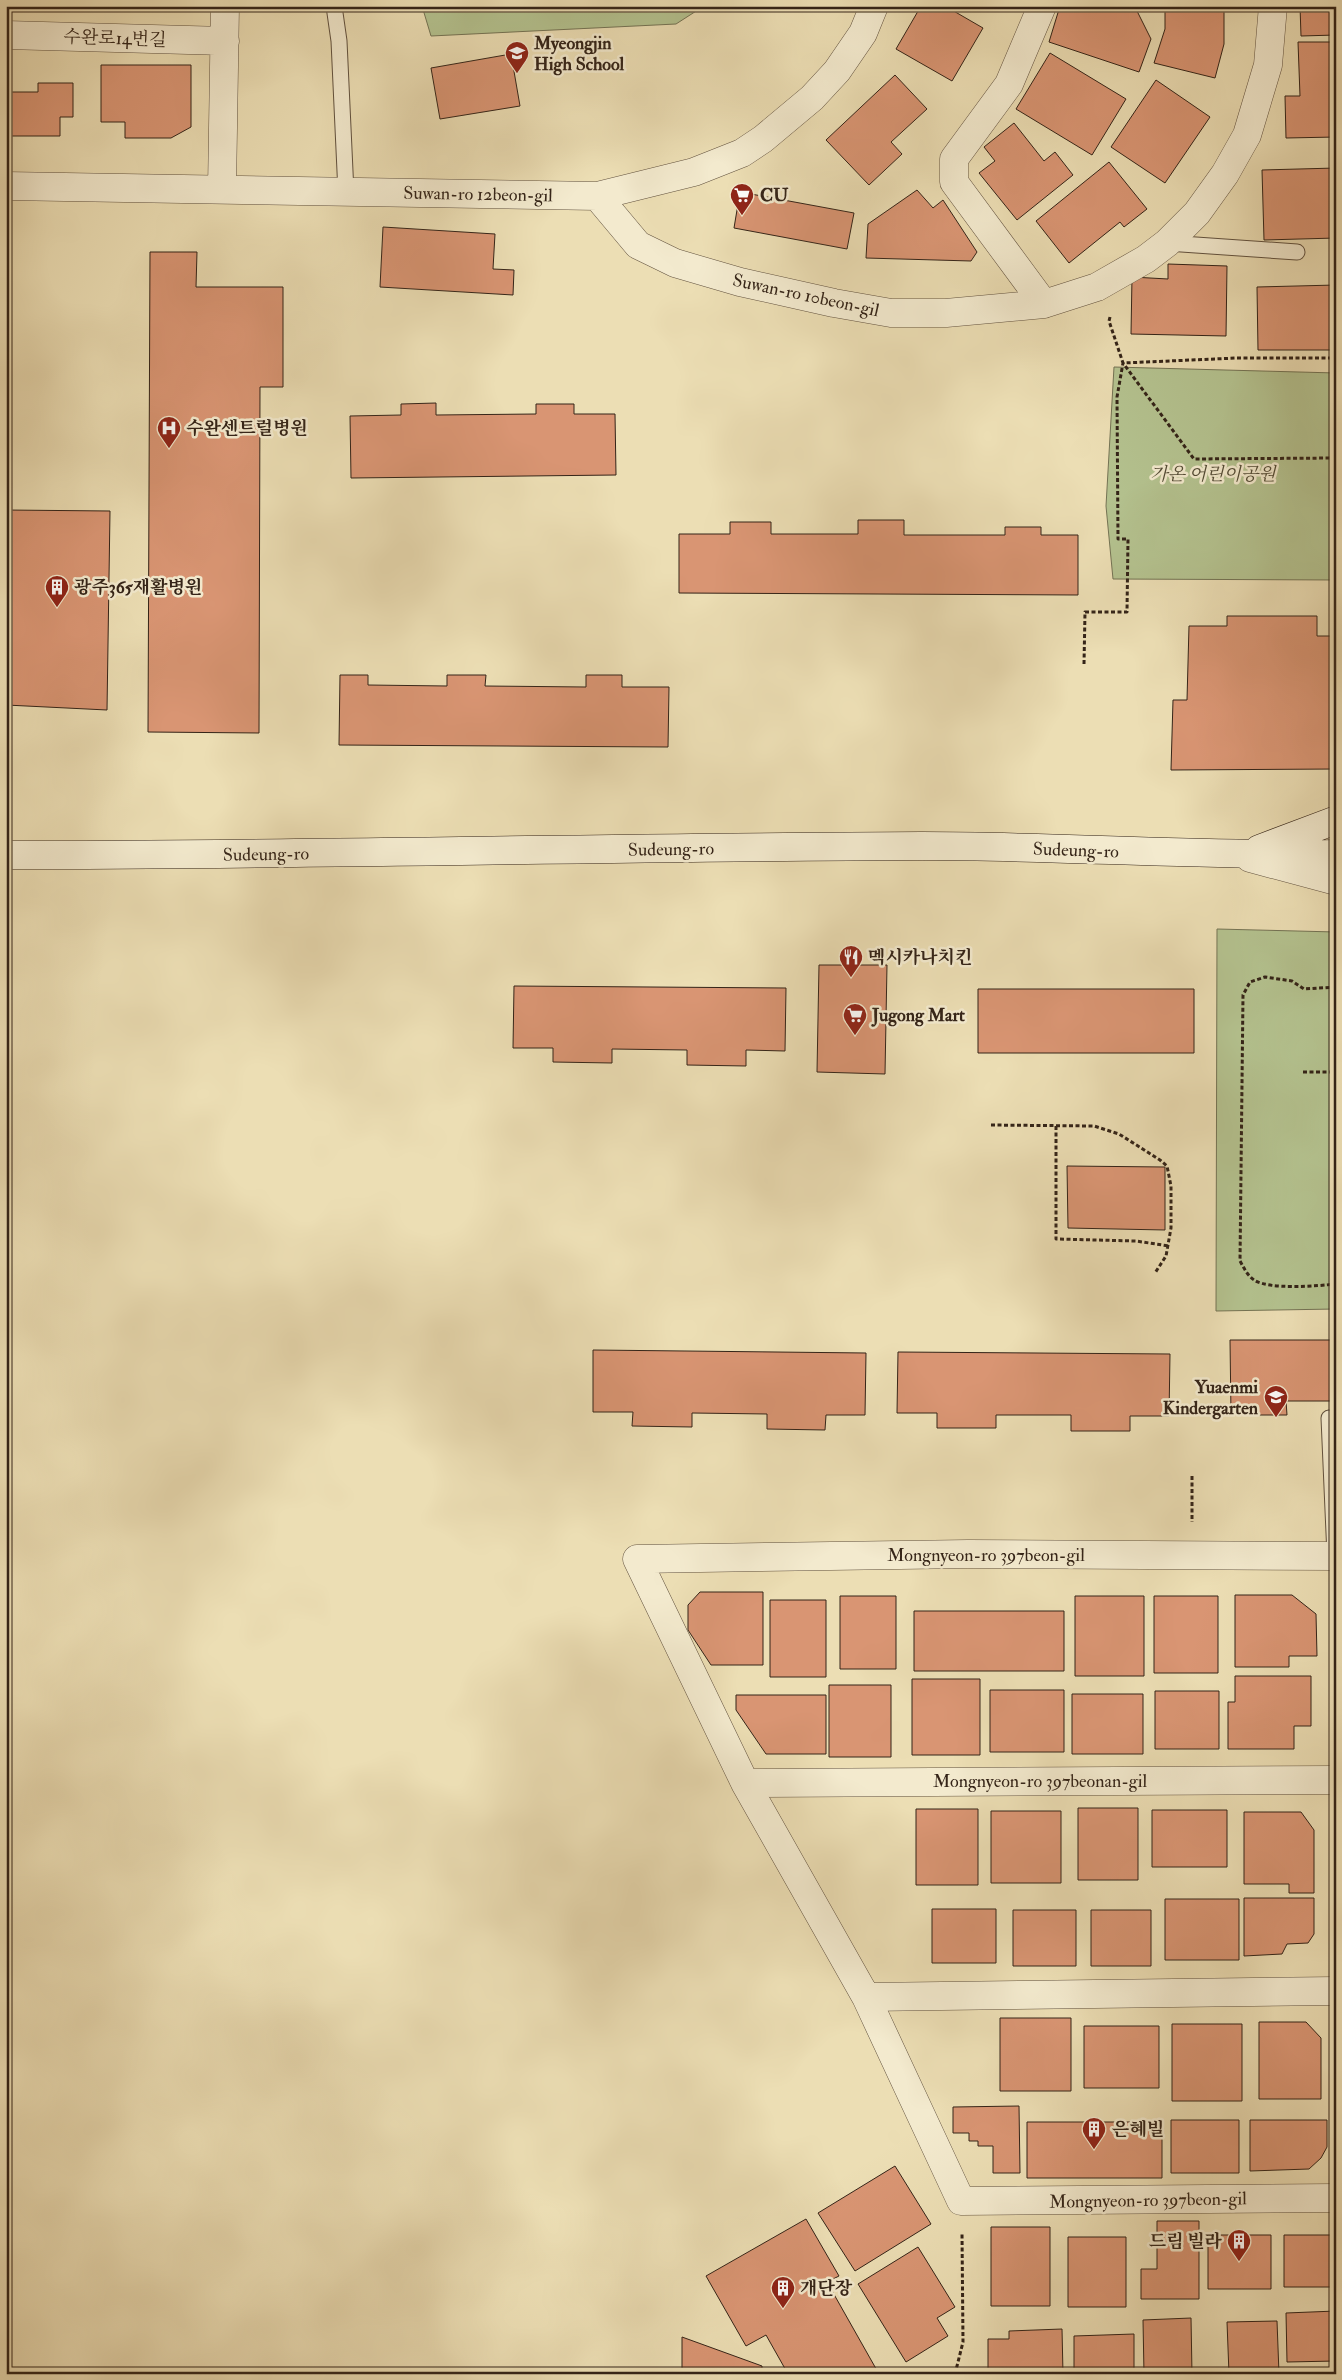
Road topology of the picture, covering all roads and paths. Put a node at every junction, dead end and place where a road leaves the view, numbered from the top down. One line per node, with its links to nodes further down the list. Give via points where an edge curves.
1 (224, 6): 7 (street)
2 (334, 6): 10 (lane)
3 (874, 6): 11 (street, Suwan-ro 12beon-gil, via 863,33 837,71 812,98 763,139 742,152 694,172)
4 (1042, 6): 15 (street, via 1009,84 954,159 954,182)
5 (1273, 6): 12 (street, Suwan-ro 10beon-gil, via 1268,65 1247,135 1225,174 1197,212)
6 (6, 35): 7 (street, 수완로14번길)
7 (225, 41): 9 (street)
8 (6, 186): 9 (street, Suwan-ro 12beon-gil)
9 (222, 189): 10 (street, Suwan-ro 12beon-gil)
10 (346, 193): 11 (street, Suwan-ro 12beon-gil)
11 (597, 196): 15 (street, Suwan-ro 10beon-gil, via 638,245 675,263 740,282 834,304 891,313 946,313)
12 (1167, 244): 13 (lane); 14 (street, Suwan-ro 10beon-gil)
13 (1297, 252)
14 (1114, 277): 15 (street, Suwan-ro 10beon-gil, via 1097,287); 17 (path, via 1110,321)
15 (1044, 304)
16 (1336, 358): 17 (path, via 1237,358)
17 (1123, 364): 18 (path, via 1194,459); 19 (path, via 1117,397 1118,539 1128,539 1127,612 1085,612)
18 (1336, 458)
19 (1084, 664)
20 (1336, 820): 23 (street)
21 (1336, 854): 23 (street, Sudeung-ro)
22 (6, 855): 23 (street, Sudeung-ro, via 926,846)
23 (1242, 855): 24 (street)
24 (1336, 881)
25 (1336, 987): 32 (path, via 1304,989 1292,981 1265,977 1250,982 1243,995 1240,1261 1256,1281 1316,1286)
26 (1304, 1072): 27 (path)
27 (1336, 1072)
28 (991, 1125): 29 (path)
29 (1056, 1126): 30 (path, via 1094,1126 1119,1134 1167,1166 1172,1207); 30 (path, via 1056,1239 1136,1241)
30 (1169, 1246): 31 (path)
31 (1155, 1273)
32 (1336, 1284)
33 (1329, 1418): 36 (lane)
34 (1192, 1476): 35 (path)
35 (1192, 1556): 36 (street, Mongnyeon-ro 397beon-gil); 39 (street, Mongnyeon-ro 397beon-gil, via 968,1554 637,1559)
36 (1336, 1556): 37 (street)
37 (1336, 1568)
38 (1336, 1780): 39 (street, Mongnyeon-ro 397beonan-gil)
39 (745, 1783): 41 (street)
40 (1336, 1991): 41 (street)
41 (866, 1997): 43 (street)
42 (1336, 2198): 43 (street, Mongnyeon-ro 397beon-gil)
43 (961, 2201): 44 (path, via 963,2342)
44 (955, 2374)

